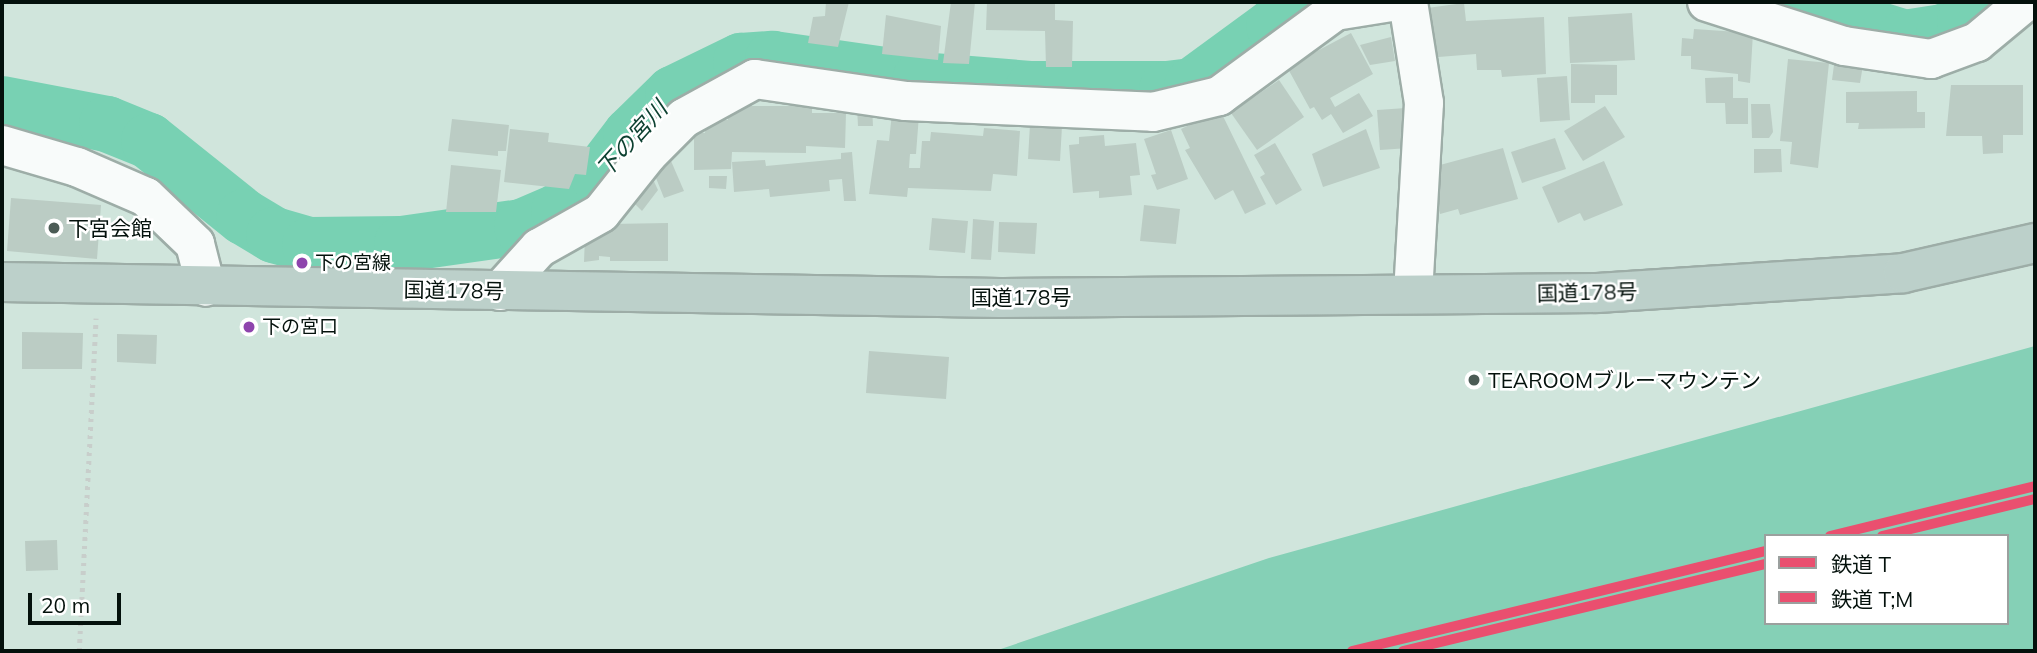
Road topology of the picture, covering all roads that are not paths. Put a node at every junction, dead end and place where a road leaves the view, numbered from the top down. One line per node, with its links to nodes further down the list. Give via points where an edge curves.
1 (1391, 2): 10 (street, via 1335,11 1219,96 1153,112 906,101 755,79 684,118 601,213 539,248)
2 (1408, 2): 11 (street, via 1424,103)
3 (1707, 2): 5 (street)
4 (2025, 2): 5 (street, via 1977,42 1931,59 1844,46)
5 (1781, 12)
6 (2, 145): 9 (street, via 77,167 146,197 195,244)
7 (2035, 243): 11 (highway, 国道178号, via 1903,274 1597,293)
8 (2, 282): 9 (highway, 国道178号)
9 (206, 287): 10 (highway, 国道178号)
10 (500, 291): 11 (highway, 国道178号, via 1000,298)
11 (1413, 293)

